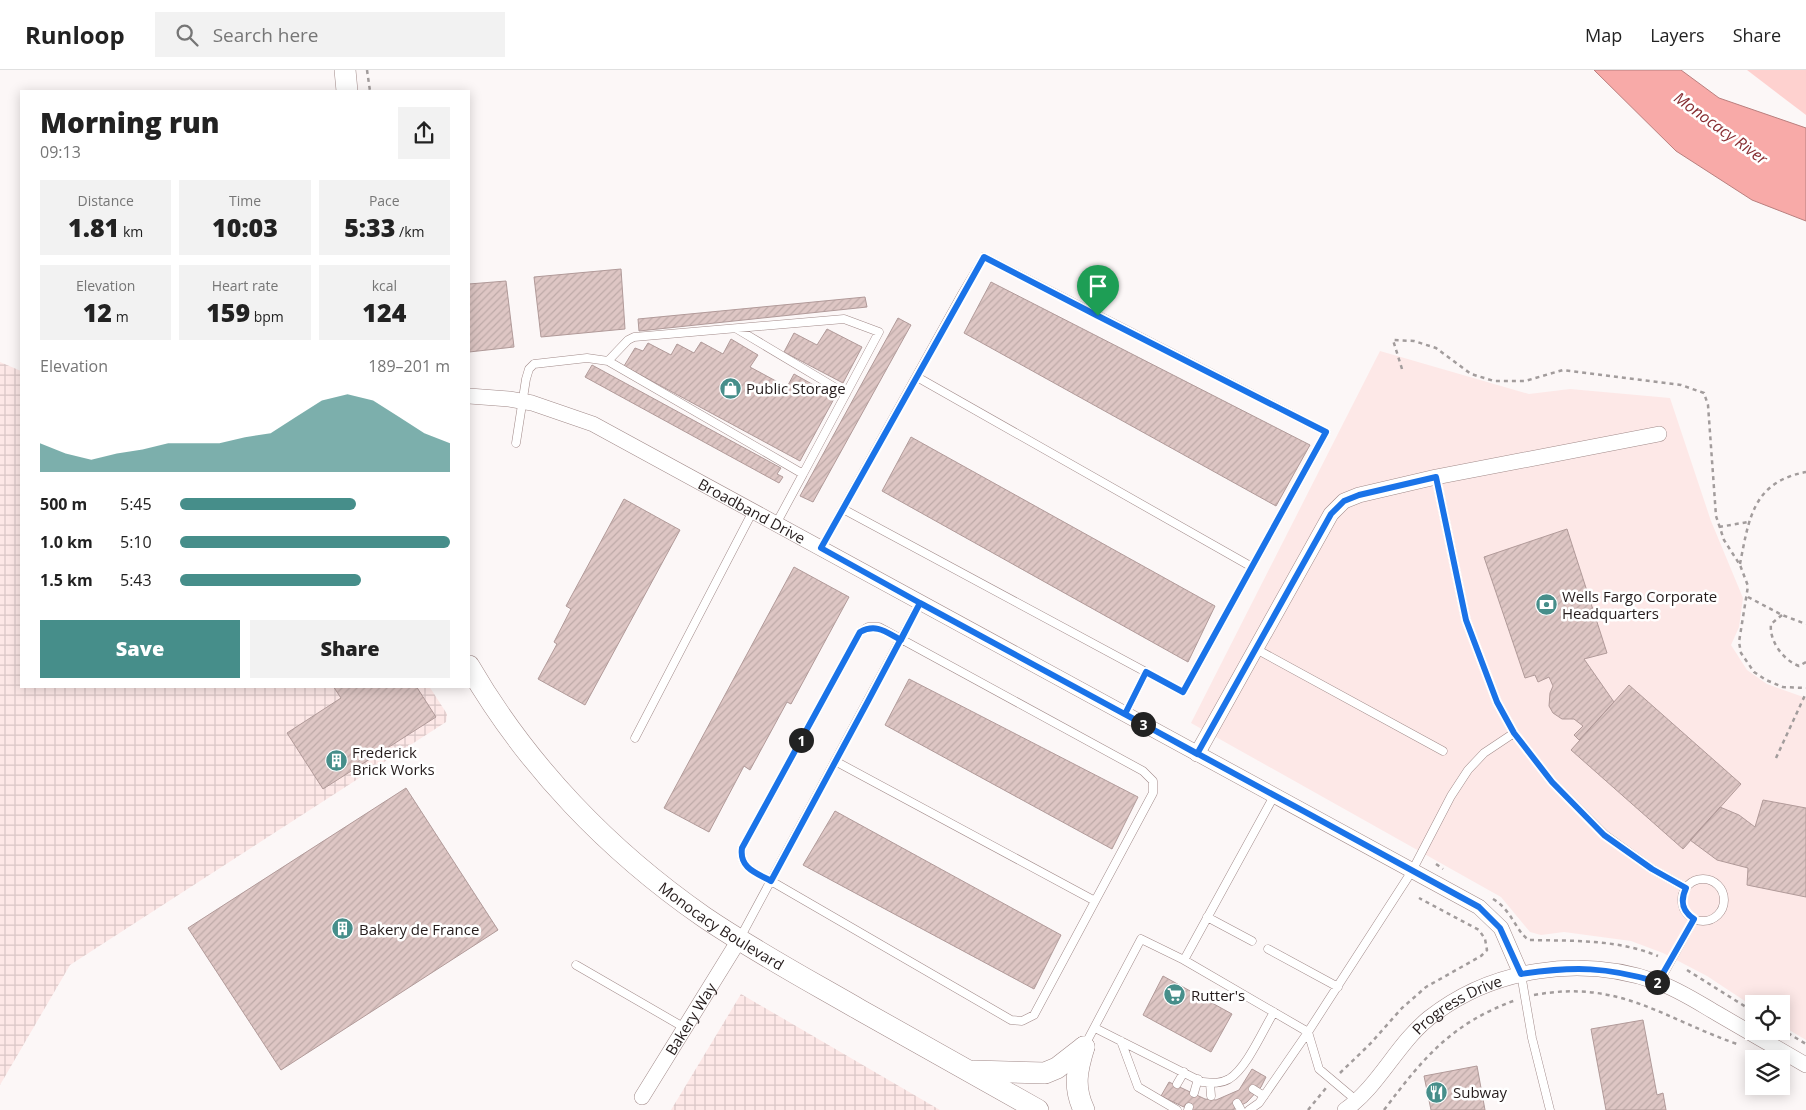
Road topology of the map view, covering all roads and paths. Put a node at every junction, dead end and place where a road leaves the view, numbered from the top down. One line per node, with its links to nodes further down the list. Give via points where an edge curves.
1 (345, 70): 3 (main road)
2 (366, 70): 4 (path)
3 (347, 90)
4 (370, 90)
5 (737, 329): 6 (lane, via 634,337); 9 (lane); 9 (lane, via 844,319 879,332)
6 (608, 362): 11 (lane, via 587,358 534,364 529,369); 15 (lane)
7 (1402, 369): 21 (path, via 1394,340 1414,341 1436,348 1471,374 1494,381 1526,381 1563,370 1695,388 1704,393 1708,405)
8 (917, 377): 17 (lane); 24 (lane); 24 (lane, via 984,257 1326,432)
9 (846, 394): 15 (lane)
10 (470, 396): 11 (street, Broadband Drive)
11 (522, 401): 13 (lane); 18 (street, Broadband Drive, via 593,424)
12 (1658, 434): 16 (street)
13 (516, 443)
14 (1806, 472): 19 (path, via 1775,482 1764,492)
15 (803, 474): 20 (lane)
16 (1436, 477): 30 (street, via 1344,501 1331,514); 37 (lane, via 1466,620 1497,702)
17 (843, 509): 22 (lane); 33 (lane)
18 (752, 511): 20 (street, Broadband Drive); 38 (lane)
19 (1748, 522): 21 (path); 23 (path)
20 (776, 524): 22 (street, Broadband Drive)
21 (1719, 527): 23 (path)
22 (821, 548): 26 (street, Broadband Drive)
23 (1740, 566): 25 (path, via 1748,586)
24 (1252, 567): 33 (lane, via 1183,692)
25 (1748, 597): 27 (path); 34 (path, via 1739,642 1746,662 1754,672 1783,687)
26 (920, 603): 29 (lane); 36 (street, Broadband Drive)
27 (1782, 615): 28 (path); 31 (path, via 1771,624 1772,638 1791,663 1799,666)
28 (1806, 625)
29 (901, 640): 42 (lane); 47 (lane, via 879,627 868,627 860,632 742,848 745,866); 51 (lane, via 1143,771 1154,781 1154,793)
30 (1256, 649): 39 (lane); 40 (street)
31 (1806, 662)
32 (470, 668): 54 (main road, Monocacy Boulevard, via 513,734 580,814 662,886)
33 (1146, 672): 36 (lane)
34 (1806, 688)
35 (1806, 693): 41 (path)
36 (1125, 714): 40 (street, Broadband Drive)
37 (1514, 733): 45 (lane, via 1484,753 1468,770); 48 (lane, via 1552,782 1604,835)
38 (635, 738)
39 (1443, 751)
40 (1197, 754): 43 (street, Broadband Drive)
41 (1776, 758)
42 (836, 761): 47 (lane); 51 (lane)
43 (1274, 796): 45 (street, Broadband Drive); 52 (lane)
44 (1436, 864): 46 (path)
45 (1412, 871): 61 (street, Broadband Drive, via 1479,907 1500,928); 63 (lane)
46 (1450, 873)
47 (771, 881): 51 (lane, via 1011,1020 1022,1021 1034,1015); 54 (lane)
48 (1686, 888): 53 (lane, via 1682,902); 53 (lane, via 1692,882 1706,880 1720,888 1723,894 1723,908 1714,918)
49 (1490, 897): 57 (path, via 1509,912 1529,940 1584,940 1638,948)
50 (1420, 898): 82 (path, via 1479,930 1487,950 1426,987 1408,1002)
51 (1095, 902)
52 (1208, 917): 55 (lane); 58 (lane)
53 (1694, 919): 62 (lane)
54 (739, 940): 67 (street, Bakery Way); 76 (main road, Monocacy Boulevard)
55 (1252, 941)
56 (1268, 949): 63 (lane)
57 (1658, 956)
58 (1184, 960): 66 (lane); 68 (lane, via 1141,939)
59 (576, 965): 67 (lane)
60 (1687, 970): 65 (path)
61 (1521, 974): 62 (street, Progress Drive, via 1581,968 1624,972); 64 (lane); 91 (street, Progress Drive, via 1485,984 1455,999 1427,1020 1402,1045)
62 (1658, 982): 75 (street, Progress Drive)
63 (1338, 987): 69 (lane)
64 (1526, 996): 74 (path, via 1589,991 1620,996); 98 (path, via 1487,1010 1440,1042 1414,1069); 99 (lane, via 1532,1038)
65 (1745, 1006)
66 (1274, 1012): 69 (lane); 78 (lane)
67 (685, 1028): 90 (street, Bakery Way)
68 (1095, 1028): 71 (lane); 73 (lane)
69 (1308, 1032): 82 (lane, via 1319,1069); 89 (lane)
70 (1790, 1034): 72 (path)
71 (1121, 1041): 77 (lane); 94 (lane, via 1138,1087 1169,1100)
72 (1806, 1044)
73 (1084, 1047): 76 (main road, via 1045,1073); 93 (main road, via 1076,1082)
74 (1745, 1047)
75 (1806, 1065)
76 (968, 1071): 92 (main road, Monocacy Boulevard)
77 (1184, 1072): 79 (lane); 84 (lane)
78 (1235, 1074): 80 (lane); 81 (lane)
79 (1198, 1079): 83 (lane); 87 (lane)
80 (1225, 1081): 83 (lane); 86 (lane)
81 (1241, 1081)
82 (1332, 1082): 91 (lane); 96 (path)
83 (1210, 1083): 88 (lane)
84 (1177, 1084)
85 (1253, 1089): 89 (lane)
86 (1229, 1090)
87 (1194, 1093)
88 (1211, 1096)
89 (1264, 1096): 95 (lane)
90 (642, 1097)
91 (1356, 1106): 97 (street, Progress Drive)
92 (1038, 1110)
93 (1084, 1110)
94 (1177, 1110)
95 (1249, 1110)
96 (1308, 1110)
97 (1345, 1110)
98 (1384, 1110)
99 (1550, 1110)

